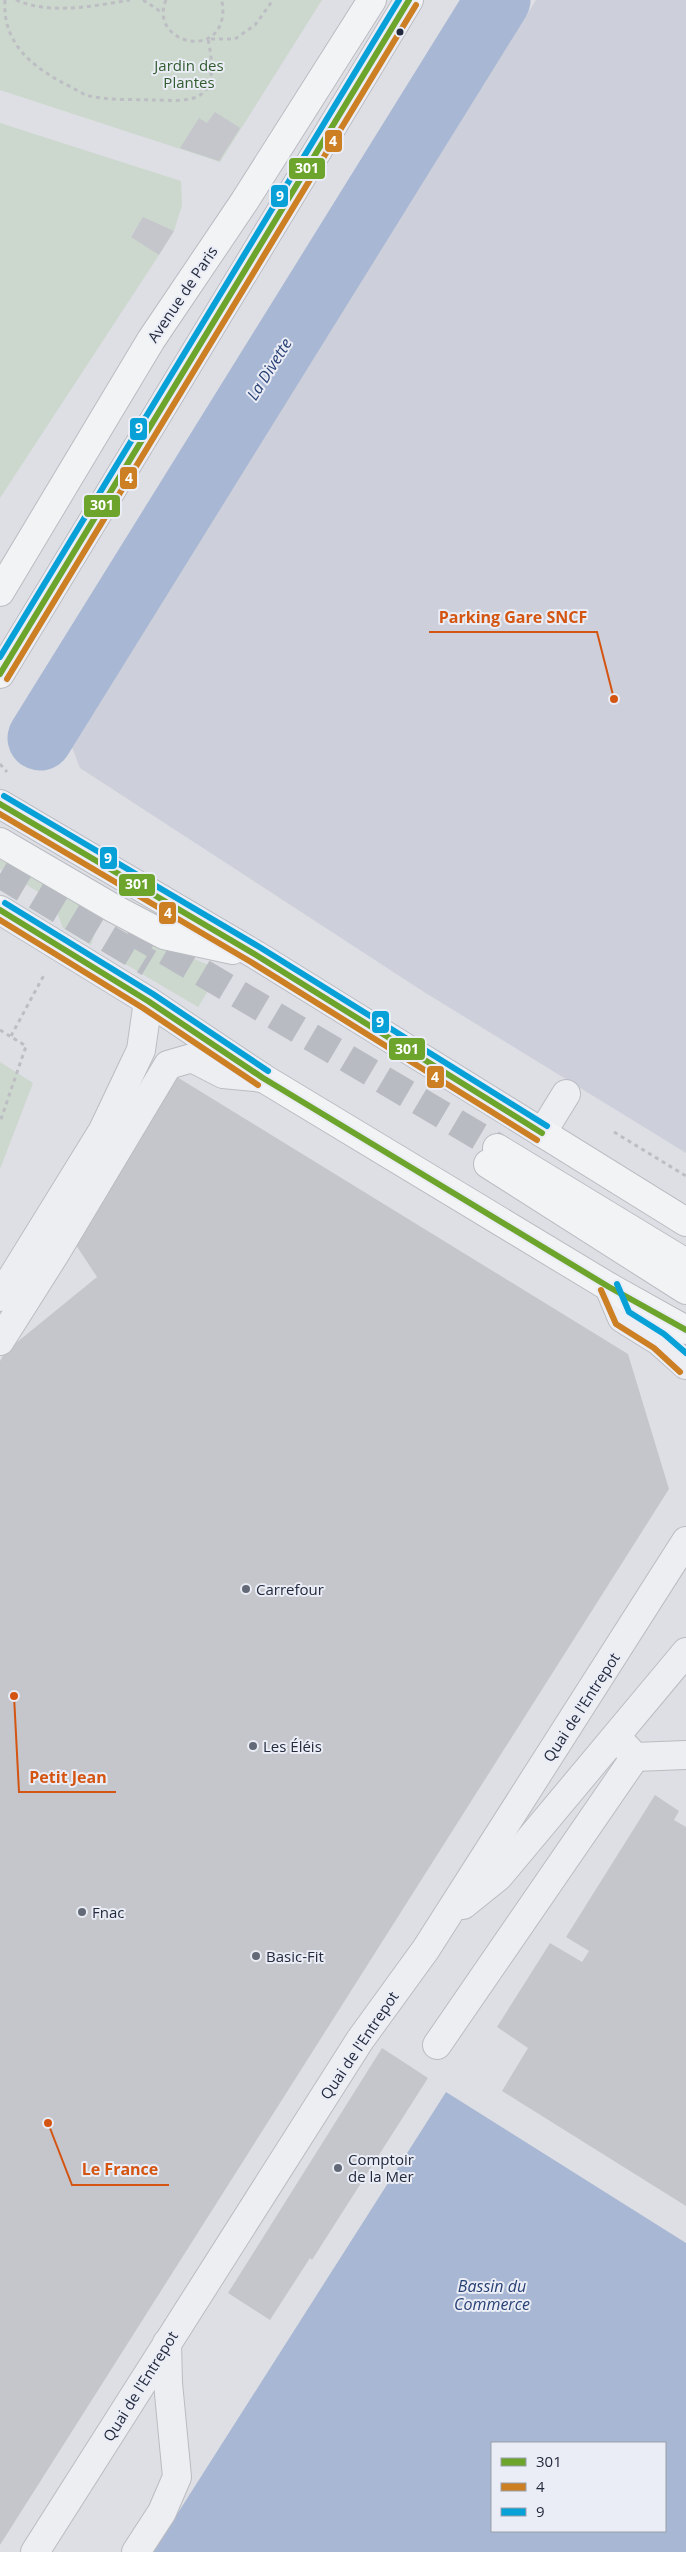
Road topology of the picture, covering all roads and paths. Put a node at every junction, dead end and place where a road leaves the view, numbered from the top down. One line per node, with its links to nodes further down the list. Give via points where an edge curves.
1 (5, 0): 11 (path, via 4,15 8,28 27,60 85,94 113,99 189,100 204,93 208,84 213,59)
2 (16, 0): 3 (path, via 29,6 87,8)
3 (130, 0)
4 (143, 0): 10 (path)
5 (166, 0): 10 (path)
6 (221, 0): 11 (path, via 221,23)
7 (273, 0): 11 (path, via 255,25 235,39)
8 (372, 0): 12 (main road, Avenue de Paris, via 244,202 151,340)
9 (409, 0): 13 (main road)
10 (163, 13): 11 (path, via 167,26 178,38 198,42)
11 (208, 39)
12 (0, 592)
13 (0, 674)
14 (0, 804): 17 (main road)
15 (0, 842): 17 (main road, via 164,935)
16 (0, 910): 19 (main road)
17 (256, 955): 26 (main road)
18 (46, 970): 21 (path)
19 (148, 1001): 22 (main road); 32 (street, via 141,1050 103,1130)
20 (0, 1030): 21 (path)
21 (11, 1036): 24 (path, via 26,1046)
22 (263, 1078): 30 (main road); 34 (street, via 223,1074 192,1058 168,1065 56,1254)
23 (566, 1094): 26 (street)
24 (0, 1122)
25 (614, 1132): 27 (path)
26 (542, 1133): 28 (main road)
27 (686, 1176)
28 (686, 1222)
29 (686, 1263): 31 (main road, via 492,1156)
30 (608, 1287): 33 (main road); 35 (street, via 622,1318 659,1341)
31 (686, 1290)
32 (0, 1297)
33 (686, 1330)
34 (0, 1341)
35 (686, 1365)
36 (686, 1541): 41 (street, Quai de l'Entrepot)
37 (686, 1652): 38 (street)
38 (616, 1736): 40 (street); 41 (street, via 499,1876)
39 (686, 1755): 40 (street)
40 (635, 1757): 42 (street)
41 (444, 1920): 43 (street, Quai de l'Entrepot, via 360,2040)
42 (437, 2045)
43 (167, 2343): 44 (street, Quai de l'Entrepot); 45 (street, via 177,2477 162,2512)
44 (35, 2552)
45 (136, 2552)

